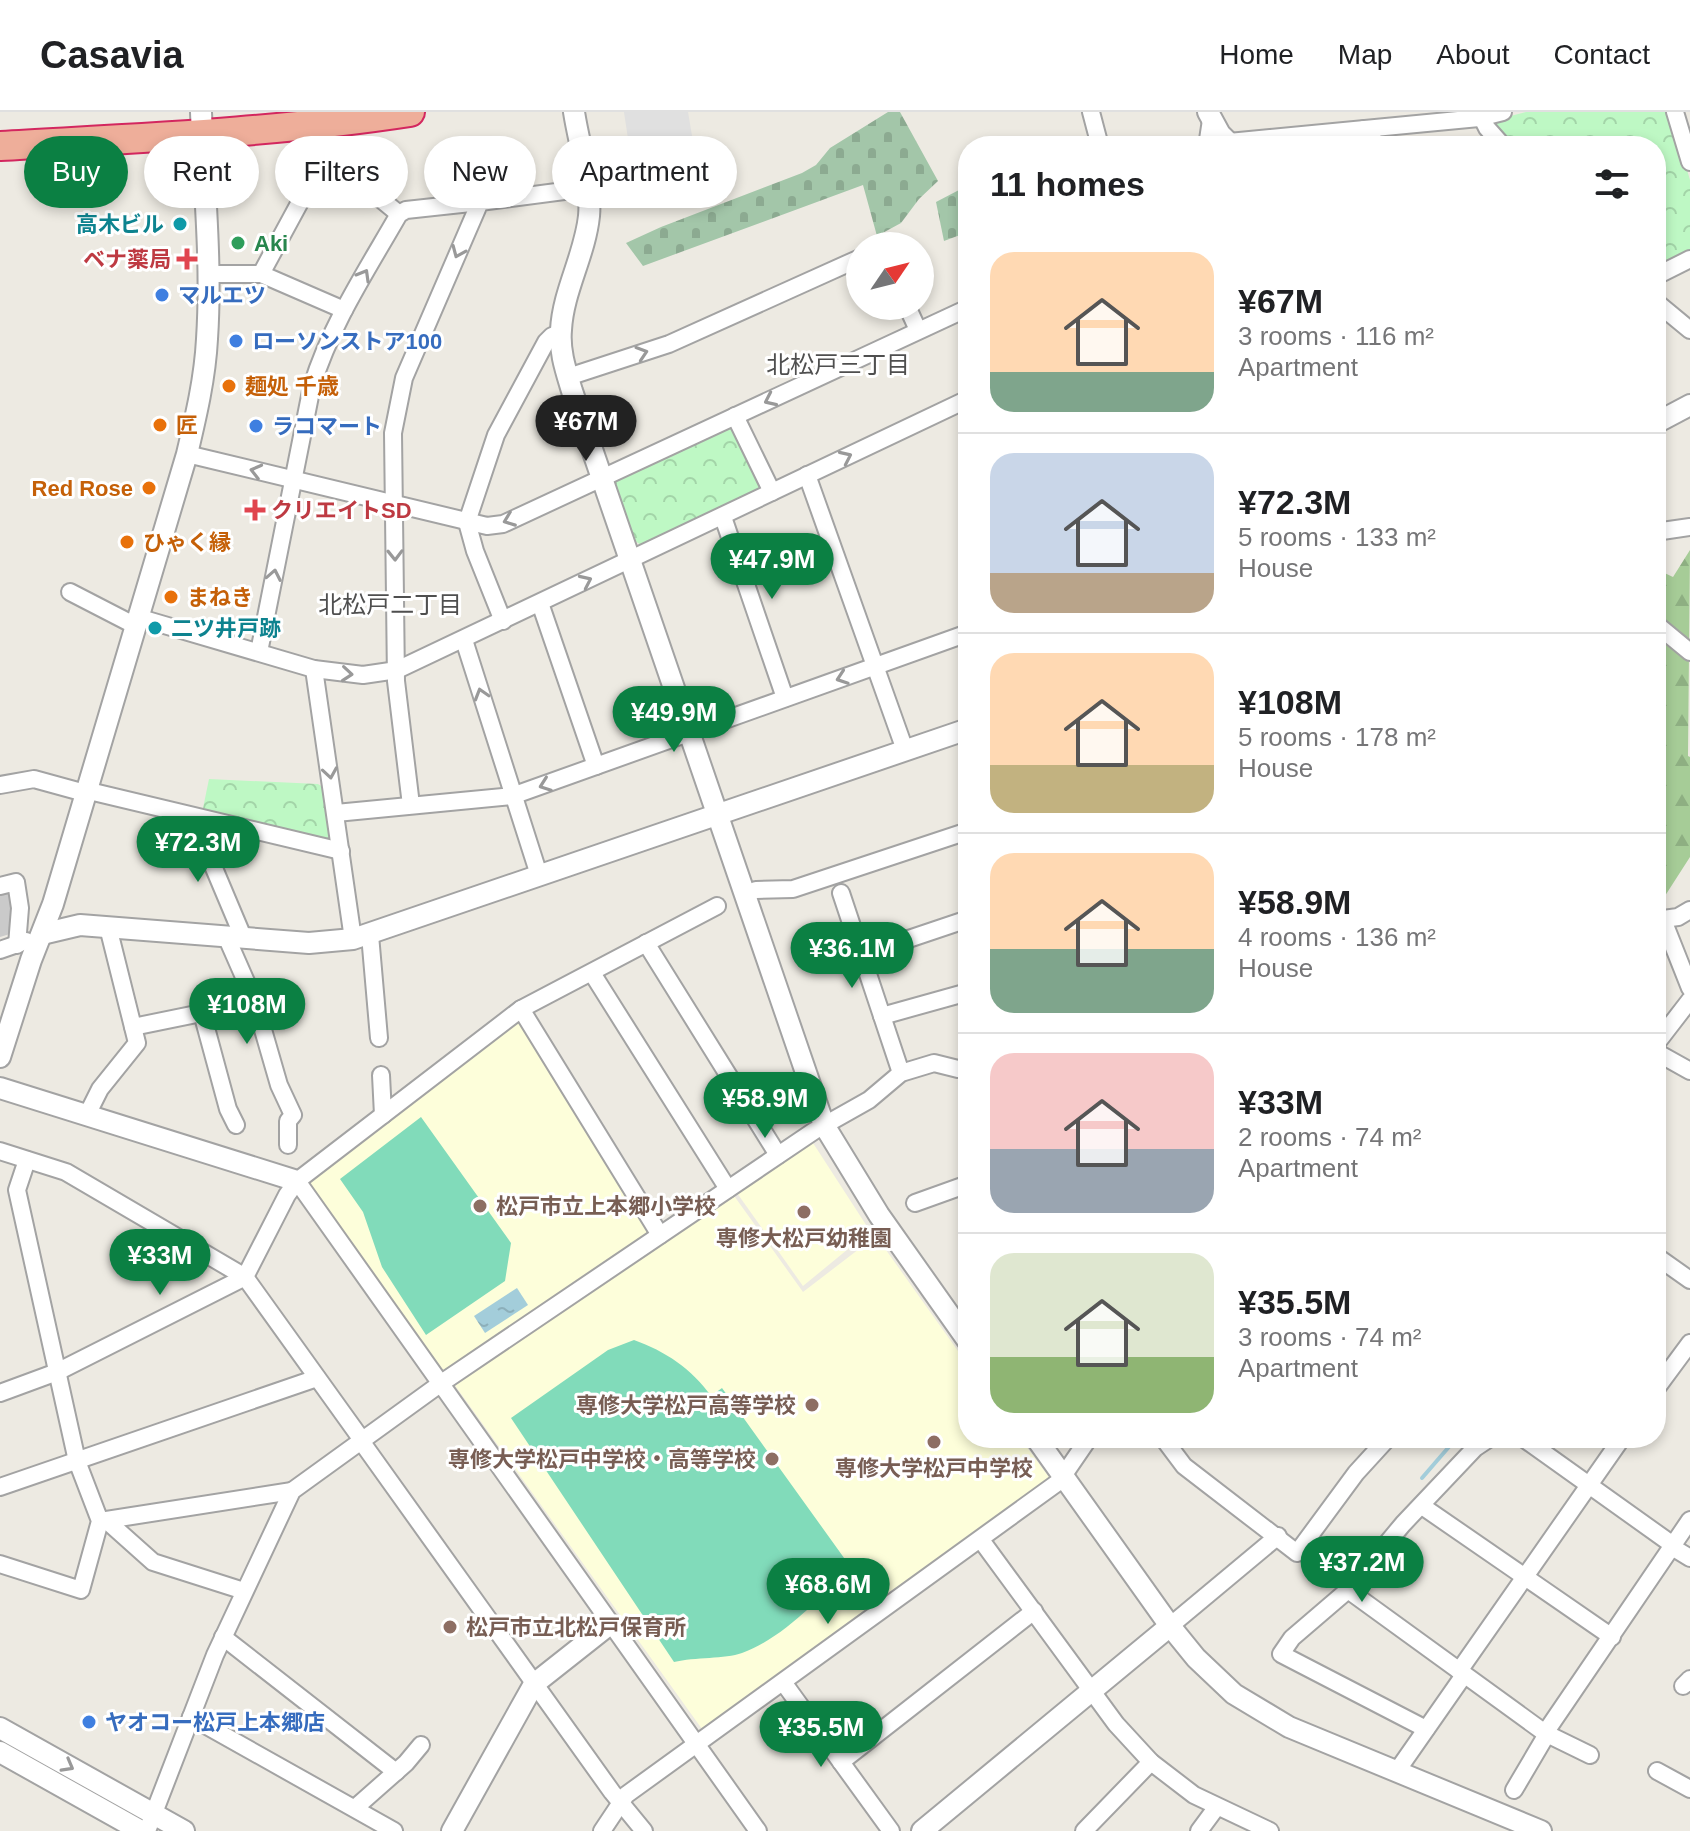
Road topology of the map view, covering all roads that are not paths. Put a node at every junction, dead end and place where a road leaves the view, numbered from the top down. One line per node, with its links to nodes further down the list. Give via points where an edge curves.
1 (410, 112): 9 (highway)
2 (574, 112): 12 (street)
3 (1091, 112): 13 (street)
4 (1503, 112): 6 (street)
5 (1675, 112): 20 (street)
6 (1479, 115): 10 (street); 18 (street)
7 (1209, 116): 14 (street); 15 (street)
8 (201, 124): 9 (highway); 19 (highway); 30 (street)
9 (323, 125): 11 (street)
10 (1364, 129): 16 (street); 17 (street)
11 (324, 136)
12 (578, 136)
13 (1097, 136)
14 (1208, 136)
15 (1224, 136)
16 (1301, 136)
17 (1370, 136)
18 (1495, 136)
19 (0, 146)
20 (1690, 162)
21 (297, 208): 31 (street)
22 (392, 208): 26 (street)
23 (424, 208): 26 (street)
24 (477, 208): 49 (street, one-way to 49, via 404,378 393,433)
25 (589, 208): 38 (street)
26 (399, 214): 32 (street, one-way to 26)
27 (1690, 259): 29 (street)
28 (846, 264): 39 (street, one-way to 28, via 669,344)
29 (1666, 271)
30 (209, 274): 31 (street); 44 (street, via 204,374)
31 (261, 274): 32 (street)
32 (344, 310): 47 (street, via 312,386)
33 (1666, 310): 37 (street)
34 (958, 312): 36 (street)
35 (913, 320): 36 (street)
36 (918, 330): 42 (street, one-way to 42)
37 (1690, 330)
38 (560, 333): 39 (street); 51 (street, via 546,342 496,435)
39 (568, 377): 46 (street)
40 (958, 404): 45 (street, one-way to 40)
41 (1690, 405): 43 (street)
42 (735, 416): 46 (street); 48 (street)
43 (1666, 418)
44 (187, 454): 47 (street, one-way to 44); 57 (street)
45 (807, 475): 48 (street); 64 (street)
46 (602, 477): 51 (street, one-way to 51, via 503,524); 54 (street)
47 (293, 480): 49 (street); 62 (street, one-way to 47)
48 (772, 492): 50 (street)
49 (393, 504): 51 (street); 66 (street, one-way to 66)
50 (723, 517): 54 (street); 67 (street)
51 (467, 522): 58 (street)
52 (1690, 527): 53 (street)
53 (1666, 530)
54 (630, 560): 56 (street, one-way to 54); 68 (street)
55 (70, 592): 57 (street)
56 (540, 603): 58 (street); 71 (street)
57 (135, 621): 62 (street); 73 (street)
58 (503, 621): 61 (street)
59 (1666, 632): 63 (street)
60 (958, 637): 64 (street)
61 (464, 640): 66 (street); 74 (street, one-way to 61)
62 (259, 652): 65 (street)
63 (1690, 652)
64 (876, 666): 67 (street, one-way to 67); 70 (street)
65 (314, 669): 66 (street, one-way to 66, via 363,675); 76 (street, one-way to 76)
66 (397, 670): 75 (street)
67 (785, 698): 68 (street)
68 (690, 732): 71 (street); 77 (street)
69 (958, 732): 70 (street)
70 (905, 750): 77 (street)
71 (596, 766): 74 (street, one-way to 74)
72 (0, 785): 73 (street, via 34,779)
73 (85, 792): 78 (street); 90 (street)
74 (512, 796): 75 (street); 81 (street)
75 (411, 805): 76 (street)
76 (336, 813): 80 (street)
77 (719, 813): 81 (street); 84 (street)
78 (198, 818): 80 (street); 92 (street)
79 (958, 834): 84 (street, via 793,889)
80 (341, 851): 93 (street)
81 (539, 875): 93 (street)
82 (0, 886): 95 (street, via 16,882)
83 (841, 893): 97 (street)
84 (745, 894): 119 (street)
85 (717, 906): 94 (street)
86 (1690, 910): 87 (street)
87 (1666, 919)
88 (958, 922): 97 (street)
89 (108, 927): 90 (street, via 80,925); 92 (street); 106 (street)
90 (42, 934): 95 (street); 109 (street)
91 (1666, 935): 99 (street)
92 (234, 937): 93 (street, via 309,943); 102 (street)
93 (362, 937): 108 (street)
94 (646, 943): 98 (street); 122 (street)
95 (17, 945): 96 (street)
96 (0, 950)
97 (861, 955): 105 (street)
98 (592, 973): 103 (street); 126 (street)
99 (1690, 988)
100 (958, 995): 105 (street)
101 (1690, 1000): 107 (street)
102 (255, 1002): 104 (street); 120 (street, via 293,1115)
103 (521, 1009): 117 (street); 128 (street)
104 (202, 1013): 106 (street); 118 (street)
105 (882, 1016): 113 (street)
106 (133, 1027): 116 (street, via 137,1043 100,1089)
107 (1666, 1031)
108 (379, 1038)
109 (0, 1057)
110 (1666, 1058): 112 (street)
111 (958, 1069): 113 (street, via 934,1063)
112 (1690, 1071)
113 (901, 1073): 119 (street, via 869,1100)
114 (381, 1075): 117 (street)
115 (0, 1088): 116 (street)
116 (87, 1115): 124 (street)
117 (383, 1115): 124 (street)
118 (236, 1125)
119 (824, 1125): 122 (street); 132 (street)
120 (288, 1145)
121 (0, 1151): 123 (street)
122 (778, 1155): 126 (street)
123 (27, 1160): 130 (street, via 66,1172); 134 (street, via 17,1190)
124 (297, 1181): 130 (street); 137 (street)
125 (958, 1188): 127 (street)
126 (728, 1189): 128 (street)
127 (915, 1203)
128 (660, 1235): 137 (street)
129 (1666, 1263): 131 (street)
130 (245, 1277): 134 (street); 136 (street)
131 (1690, 1280)
132 (958, 1327)
133 (1690, 1343): 135 (street)
134 (57, 1372): 138 (street); 147 (street)
135 (1666, 1375)
136 (317, 1378): 139 (street); 147 (street)
137 (440, 1384): 139 (street); 164 (street)
138 (0, 1393)
139 (361, 1440): 151 (street); 170 (street)
140 (1043, 1448): 148 (street)
141 (1083, 1448): 148 (street)
142 (1170, 1448): 155 (street, via 1184,1466)
143 (1379, 1448): 155 (street, via 1297,1553)
144 (1475, 1448): 152 (street)
145 (1537, 1448): 149 (street)
146 (1615, 1448): 149 (street)
147 (77, 1461): 150 (street); 153 (street)
148 (1064, 1477): 156 (street); 165 (street)
149 (1589, 1485): 157 (street); 160 (street)
150 (0, 1487)
151 (292, 1491): 153 (street); 162 (street)
152 (1422, 1506): 160 (street); 161 (street)
153 (103, 1520): 159 (street, via 81,1590); 162 (street, via 153,1562)
154 (1690, 1520): 157 (street)
155 (1278, 1536): 165 (street)
156 (981, 1540): 163 (street); 169 (street)
157 (1673, 1546): 158 (street); 167 (street)
158 (1690, 1558)
159 (0, 1564)
160 (1525, 1577): 167 (street); 168 (street)
161 (1348, 1590): 168 (street); 174 (street, via 1281,1654)
162 (244, 1591): 166 (street)
163 (1034, 1611): 171 (street); 180 (street)
164 (610, 1624): 170 (street); 176 (street)
165 (1170, 1626): 171 (street); 182 (street, via 1218,1680 1247,1703 1289,1727)
166 (223, 1637): 172 (street); 184 (street)
167 (1612, 1637): 175 (street)
168 (1461, 1673): 174 (street); 175 (street)
169 (783, 1682): 176 (street); 180 (street)
170 (534, 1684): 187 (street); 194 (street)
171 (1091, 1690): 181 (street); 199 (street)
172 (191, 1717): 188 (street); 191 (street)
173 (0, 1728): 191 (street, one-way to 191)
174 (1426, 1729): 182 (street)
175 (1546, 1733): 179 (street); 186 (street)
176 (695, 1744): 187 (street); 197 (street)
177 (421, 1745): 184 (street)
178 (0, 1752): 191 (street)
179 (1590, 1755)
180 (841, 1762): 198 (street)
181 (1151, 1762): 189 (street); 200 (street)
182 (1397, 1771): 190 (street)
183 (1657, 1771): 185 (street)
184 (396, 1772): 188 (street)
185 (1690, 1789)
186 (1514, 1790)
187 (620, 1802): 195 (street); 196 (street)
188 (355, 1808): 193 (street)
189 (1216, 1808): 201 (street); 202 (street)
190 (1501, 1824): 203 (street)
191 (147, 1825): 192 (street)
192 (184, 1831)
193 (394, 1831)
194 (452, 1831)
195 (602, 1831)
196 (644, 1831)
197 (758, 1831)
198 (891, 1831)
199 (922, 1831)
200 (1084, 1831)
201 (1199, 1831)
202 (1270, 1831)
203 (1541, 1831)

